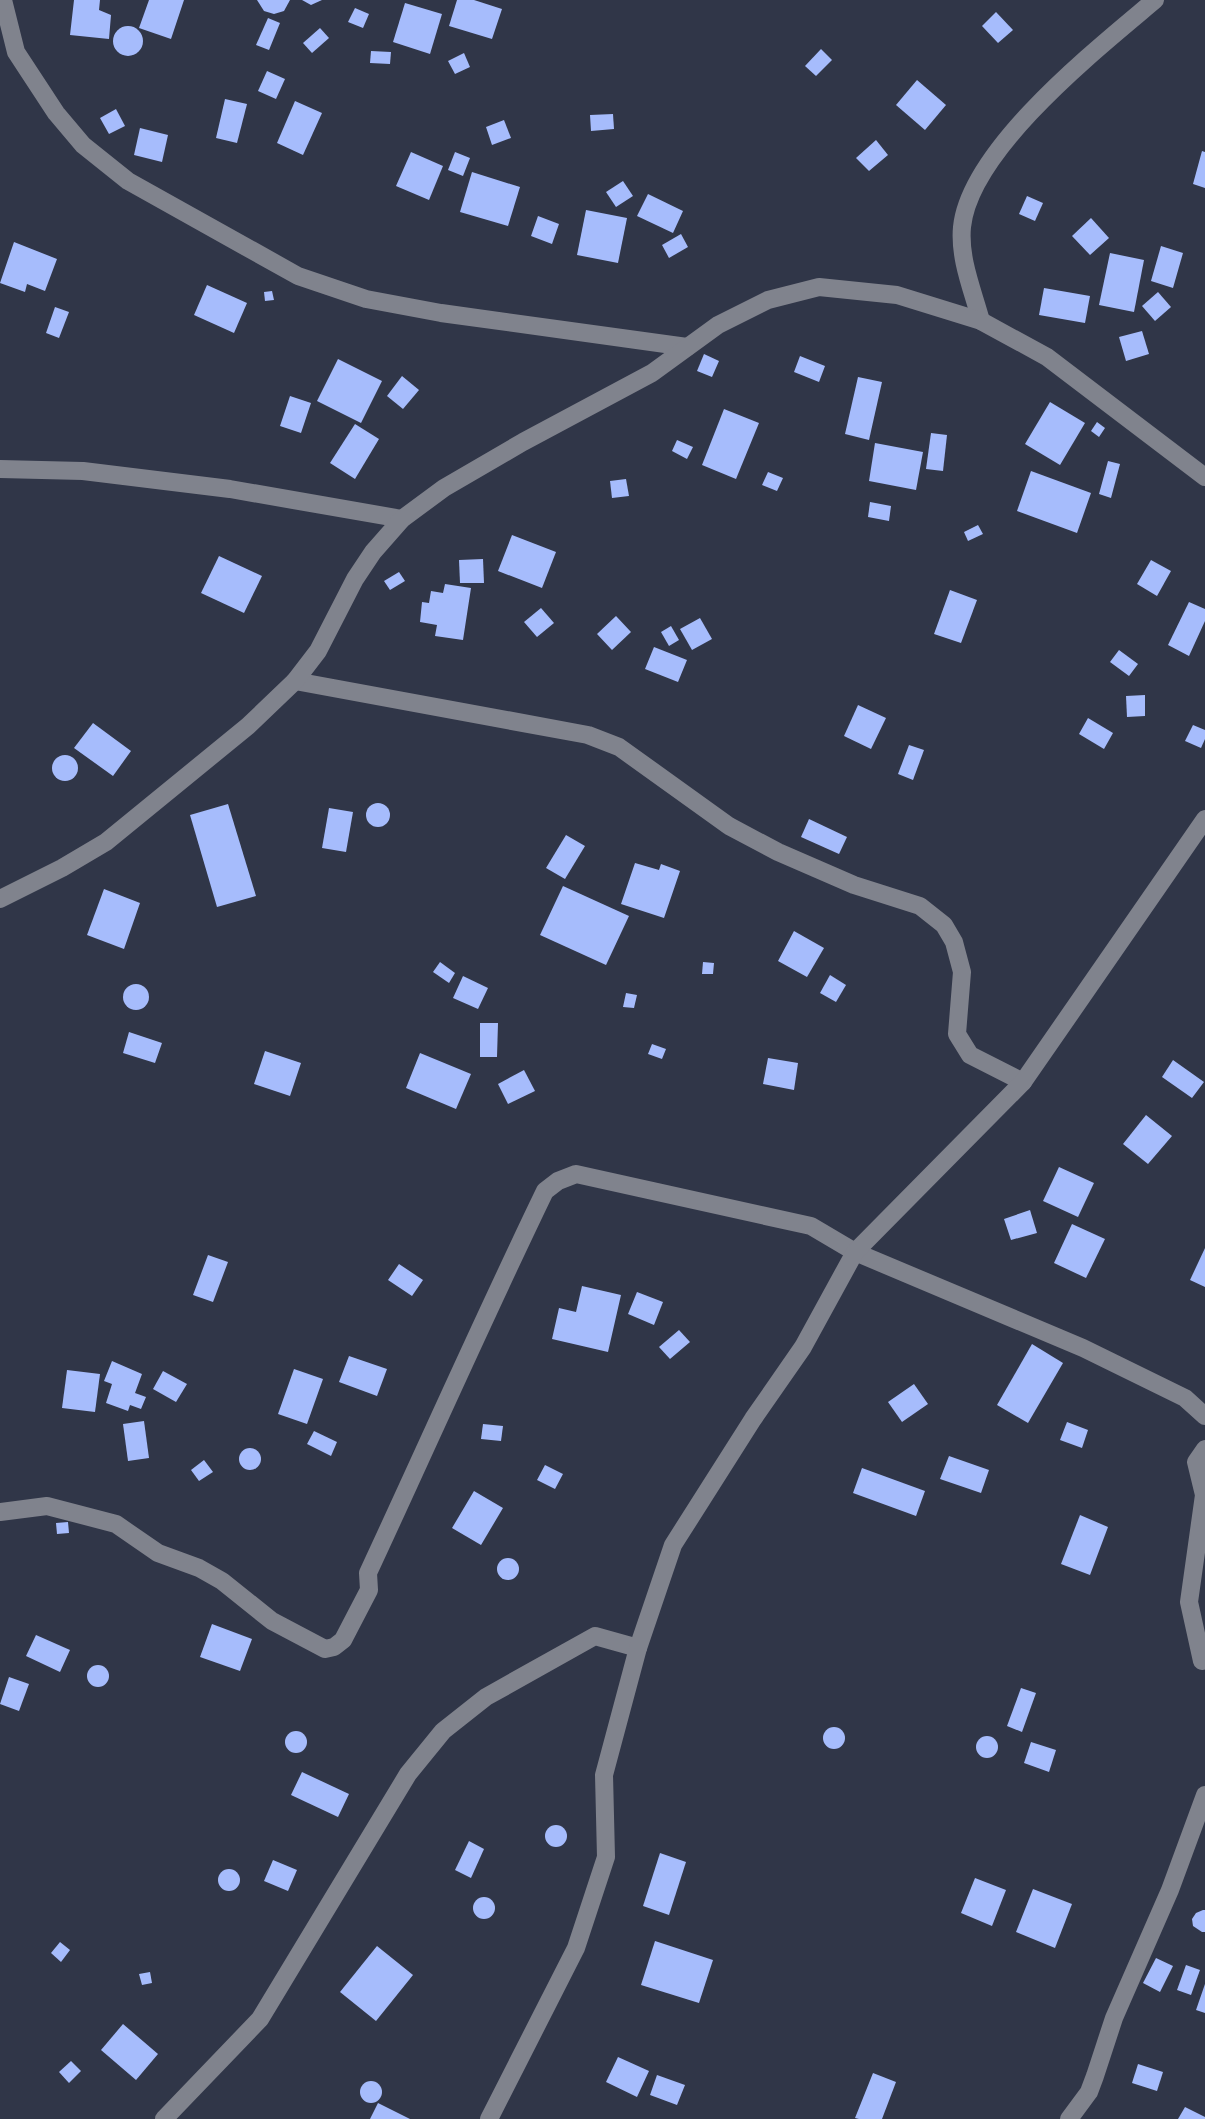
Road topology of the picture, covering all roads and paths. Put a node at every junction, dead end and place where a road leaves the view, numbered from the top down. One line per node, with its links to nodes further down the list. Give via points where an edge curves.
1 (3, 0): 4 (street, via 16,52 83,145 128,181 298,276 366,299 441,313)
2 (1155, 0): 3 (street, via 1079,64 1004,141 973,188 962,227 965,267)
3 (981, 321): 4 (street, via 897,295 819,287 768,300); 6 (street, via 1048,357)
4 (687, 347): 7 (street, via 652,373 444,488)
5 (0, 469): 7 (street, via 83,471 216,487)
6 (1205, 477)
7 (402, 519): 8 (street, via 355,579 318,651)
8 (295, 681): 10 (street, via 248,726 106,842); 11 (street, via 604,740 729,827 854,885 920,906 944,925 954,942 962,972 957,1034 970,1055)
9 (1205, 819): 11 (street)
10 (0, 899)
11 (1023, 1082): 12 (street)
12 (855, 1252): 13 (street, via 1083,1348 1185,1398); 15 (street, via 811,1226 576,1174 545,1191 368,1573 369,1590 343,1640 334,1647 307,1641 272,1621 222,1581 158,1553 116,1524 47,1506); 16 (street, via 803,1347 673,1545)
13 (1205, 1416)
14 (1205, 1449): 17 (street, via 1196,1462 1204,1495 1188,1602)
15 (0, 1512)
16 (638, 1648): 19 (street, via 595,1636 485,1697 443,1731 408,1774 260,2019); 20 (street, via 604,1774 606,1857 587,1919)
17 (1205, 1660)
18 (1205, 1795): 21 (street, via 1095,2076)
19 (164, 2119)
20 (489, 2119)
21 (1069, 2119)

